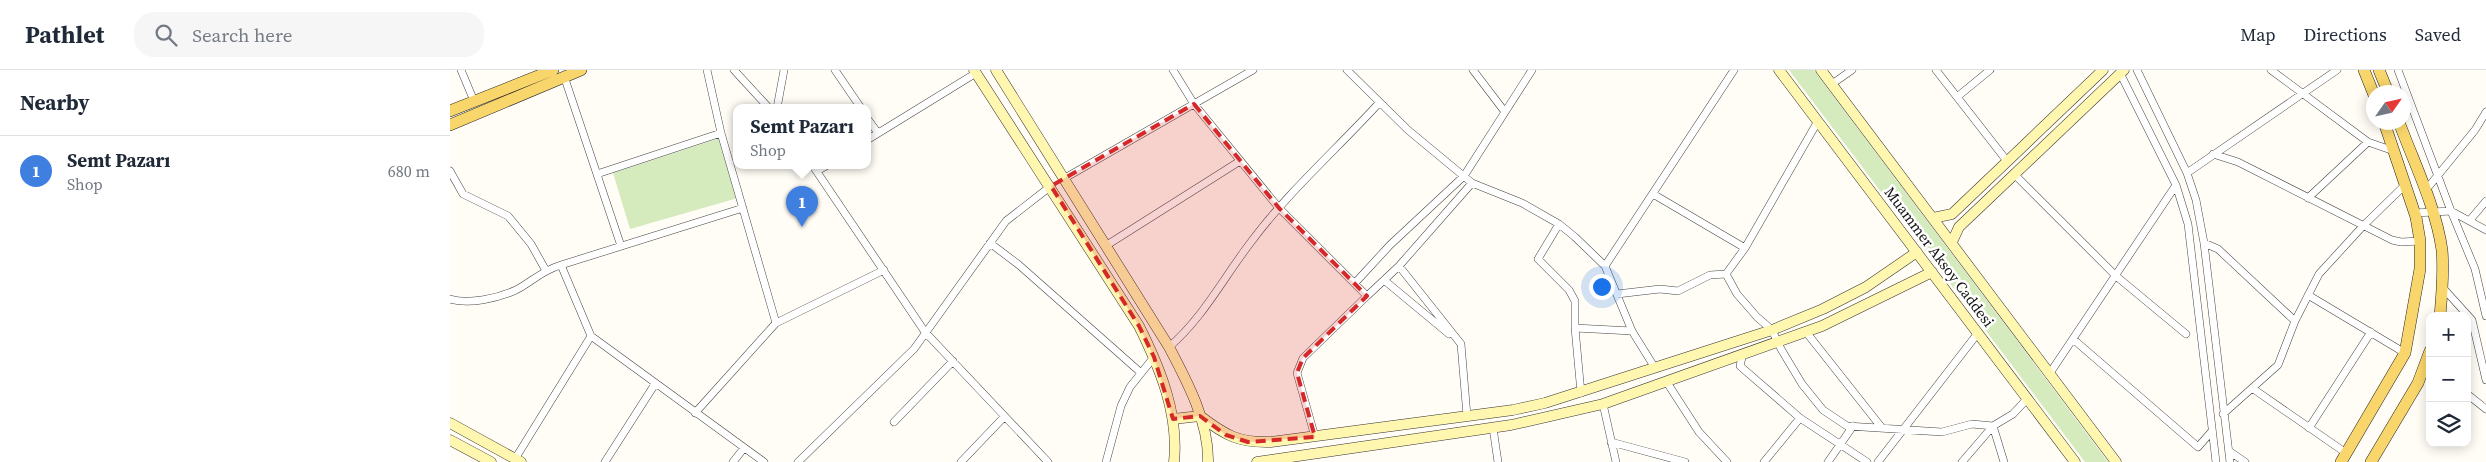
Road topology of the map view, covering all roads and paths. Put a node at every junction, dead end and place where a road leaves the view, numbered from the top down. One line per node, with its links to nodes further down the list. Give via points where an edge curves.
1 (461, 70): 35 (street)
2 (553, 70): 35 (main road)
3 (581, 70): 29 (main road)
4 (708, 70): 49 (street)
5 (734, 70): 37 (street)
6 (784, 70): 38 (street)
7 (835, 70): 39 (street)
8 (996, 70): 64 (street)
9 (1173, 70): 40 (street)
10 (1253, 70): 40 (street)
11 (1347, 70): 36 (street)
12 (1473, 70): 42 (street)
13 (1532, 70): 42 (street)
14 (1734, 70): 70 (street)
15 (1779, 70): 44 (street, Muammer Aksoy Caddesi)
16 (1821, 70): 30 (street, Muammer Aksoy Caddesi)
17 (1852, 70): 30 (street)
18 (1936, 70): 34 (street)
19 (1990, 70): 34 (street)
20 (2103, 70): 56 (street)
21 (2137, 70): 58 (street)
22 (2271, 70): 33 (street)
23 (2337, 70): 33 (street)
24 (2364, 70): 31 (main road)
25 (2379, 70): 32 (main road)
26 (2398, 70): 61 (street)
27 (977, 71): 50 (street); 67 (street)
28 (2121, 71): 60 (street); 68 (street)
29 (564, 76): 46 (main road); 59 (street)
30 (1832, 84): 78 (street, Muammer Aksoy Caddesi)
31 (2370, 85)
32 (2385, 85)
33 (2302, 93): 52 (street); 54 (street)
34 (1956, 97): 56 (street)
35 (474, 101): 41 (main road)
36 (1379, 103): 62 (street); 74 (street)
37 (765, 104)
38 (777, 104)
39 (857, 104)
40 (1194, 104): 55 (street); 64 (street)
41 (450, 111)
42 (1505, 112): 62 (street)
43 (2486, 112): 61 (street)
44 (1818, 121): 89 (street); 90 (street, Muammer Aksoy Caddesi)
45 (871, 123): 50 (street)
46 (450, 125)
47 (2387, 130): 53 (main road)
48 (2402, 130): 69 (main road)
49 (721, 133): 59 (street); 73 (street)
50 (878, 133): 51 (street)
51 (871, 137)
52 (2368, 142): 53 (street); 71 (street)
53 (2394, 151): 66 (main road)
54 (2213, 154): 58 (street); 71 (street, via 2238,162)
55 (1240, 161): 74 (street); 87 (street)
56 (2007, 161): 78 (street, via 1952,214)
57 (816, 169): 95 (street)
58 (2187, 173): 86 (street)
59 (596, 174): 88 (street)
60 (2014, 174): 84 (street, via 1959,227); 98 (street)
61 (2438, 175): 69 (street); 75 (street)
62 (1464, 176): 65 (street); 100 (street)
63 (451, 177): 94 (street, via 464,194 508,216 531,244)
64 (1064, 178): 67 (street); 87 (street)
65 (1472, 183): 80 (street, via 1522,202); 92 (street)
66 (2406, 184): 77 (main road); 81 (street)
67 (1051, 186): 85 (street, via 1006,221); 125 (street, via 1122,297)
68 (2176, 186): 98 (street); 155 (street, via 2188,224)
69 (2424, 191): 76 (main road)
70 (1653, 194): 89 (street); 93 (street)
71 (2308, 198): 81 (street)
72 (2486, 201): 79 (street)
73 (743, 208): 88 (street); 109 (street)
74 (1279, 208): 100 (street); 122 (street, via 1223,283)
75 (2452, 211): 76 (street); 79 (street); 107 (street, via 2475,269)
76 (2432, 212): 77 (street); 101 (main road, via 2441,248)
77 (2415, 213): 83 (main road)
78 (1933, 218): 84 (street, Muammer Aksoy Caddesi)
79 (2470, 220): 82 (street)
80 (1559, 224): 93 (street); 110 (street, via 1538,259 1576,301)
81 (2363, 226): 83 (street, via 2392,240); 103 (street, via 2319,274)
82 (2486, 230)
83 (2420, 241): 124 (main road, via 2420,269)
84 (1952, 242): 130 (street, Muammer Aksoy Caddesi)
85 (990, 243): 113 (street); 129 (street, via 1019,264)
86 (2204, 243): 108 (street, via 2218,249); 141 (street)
87 (1107, 245): 122 (street)
88 (621, 246): 91 (street)
89 (1745, 248): 97 (street)
90 (1917, 252): 96 (street, Muammer Aksoy Caddesi); 111 (street, via 1866,287)
91 (561, 265): 94 (street); 118 (street)
92 (1399, 266): 99 (street); 121 (street)
93 (1604, 266): 102 (street)
94 (545, 270): 105 (street, via 503,294 465,301)
95 (884, 270): 109 (street); 113 (street)
96 (1932, 272): 114 (street); 116 (street, Muammer Aksoy Caddesi)
97 (1726, 274): 102 (street, via 1710,275 1678,291 1660,289); 111 (street, via 1738,294)
98 (2116, 276): 117 (street); 119 (street)
99 (1384, 280): 104 (street); 121 (street)
100 (1355, 282): 104 (street)
101 (2442, 288): 106 (main road); 131 (street, via 2472,320)
102 (1617, 294): 112 (street)
103 (2308, 295): 108 (street); 115 (street)
104 (1367, 296): 156 (street, via 1303,358 1297,374)
105 (450, 299)
106 (2440, 312)
107 (2486, 316)
108 (2294, 321): 134 (street, via 2278,365)
109 (776, 324): 140 (street)
110 (1575, 328): 112 (street); 135 (street)
111 (1772, 330): 120 (street); 127 (street)
112 (1632, 331): 127 (street)
113 (925, 332): 126 (street); 169 (street, via 914,349)
114 (1806, 332): 120 (street); 152 (street)
115 (2371, 332): 124 (street); 153 (street)
116 (1978, 333): 137 (street, Muammer Aksoy Caddesi); 154 (street)
117 (2186, 334)
118 (591, 336): 133 (street); 164 (street)
119 (2073, 340): 130 (street); 155 (street, via 2198,447)
120 (1778, 342): 123 (street); 149 (street, via 1802,384 1823,410 1847,426)
121 (1461, 344): 143 (street)
122 (1169, 347): 142 (street)
123 (1743, 353): 132 (street); 145 (street, via 1740,366)
124 (2405, 353): 163 (main road)
125 (1154, 357): 129 (street); 146 (street)
126 (953, 361): 144 (street); 147 (street)
127 (1655, 368): 132 (street); 135 (street)
128 (2426, 368): 191 (main road)
129 (1140, 372): 172 (street, via 1121,406)
130 (2050, 373): 187 (street, Muammer Aksoy Caddesi)
131 (2486, 380)
132 (1666, 381): 138 (street); 179 (street, via 1699,432)
133 (654, 384): 140 (street); 166 (street)
134 (2252, 388): 141 (street); 153 (street)
135 (1581, 393): 143 (street, via 1521,408)
136 (2471, 397): 139 (street)
137 (2028, 399): 150 (street, via 2013,414); 186 (street, Muammer Aksoy Caddesi)
138 (1603, 404): 151 (street); 158 (street)
139 (2486, 409)
140 (695, 413): 160 (street)
141 (2223, 414): 161 (street)
142 (1200, 416): 146 (street); 156 (street, via 1226,435 1248,442); 174 (street, via 1207,437)
143 (1467, 416): 156 (street)
144 (1004, 417): 170 (street); 171 (street)
145 (1800, 418): 159 (street); 180 (street)
146 (1173, 419): 173 (street)
147 (894, 422)
148 (450, 423): 164 (street)
149 (1853, 426): 152 (street); 159 (street)
150 (1993, 426): 154 (street, via 1972,424 1942,432); 184 (street); 185 (street)
151 (1493, 428): 162 (street); 176 (street)
152 (1882, 428): 154 (street)
153 (2309, 428): 163 (street)
154 (1902, 430): 183 (street)
155 (2212, 431): 188 (street)
156 (1315, 437)
157 (450, 440): 165 (street)
158 (1611, 442): 177 (street); 178 (street)
159 (1840, 445): 181 (street); 182 (street)
160 (744, 448): 167 (street); 168 (street)
161 (2229, 451): 189 (street); 190 (street)
162 (1324, 457): 175 (street)
163 (2344, 458)
164 (518, 460)
165 (491, 462)
166 (605, 462)
167 (733, 462)
168 (764, 462)
169 (798, 462)
170 (961, 462)
171 (1048, 462)
172 (1106, 462)
173 (1174, 462)
174 (1208, 462)
175 (1257, 462)
176 (1498, 462)
177 (1616, 462)
178 (1685, 462)
179 (1727, 462)
180 (1764, 462)
181 (1828, 462)
182 (1867, 462)
183 (1878, 462)
184 (1962, 462)
185 (2004, 462)
186 (2075, 462)
187 (2116, 462)
188 (2216, 462)
189 (2230, 462)
190 (2245, 462)
191 (2371, 462)

